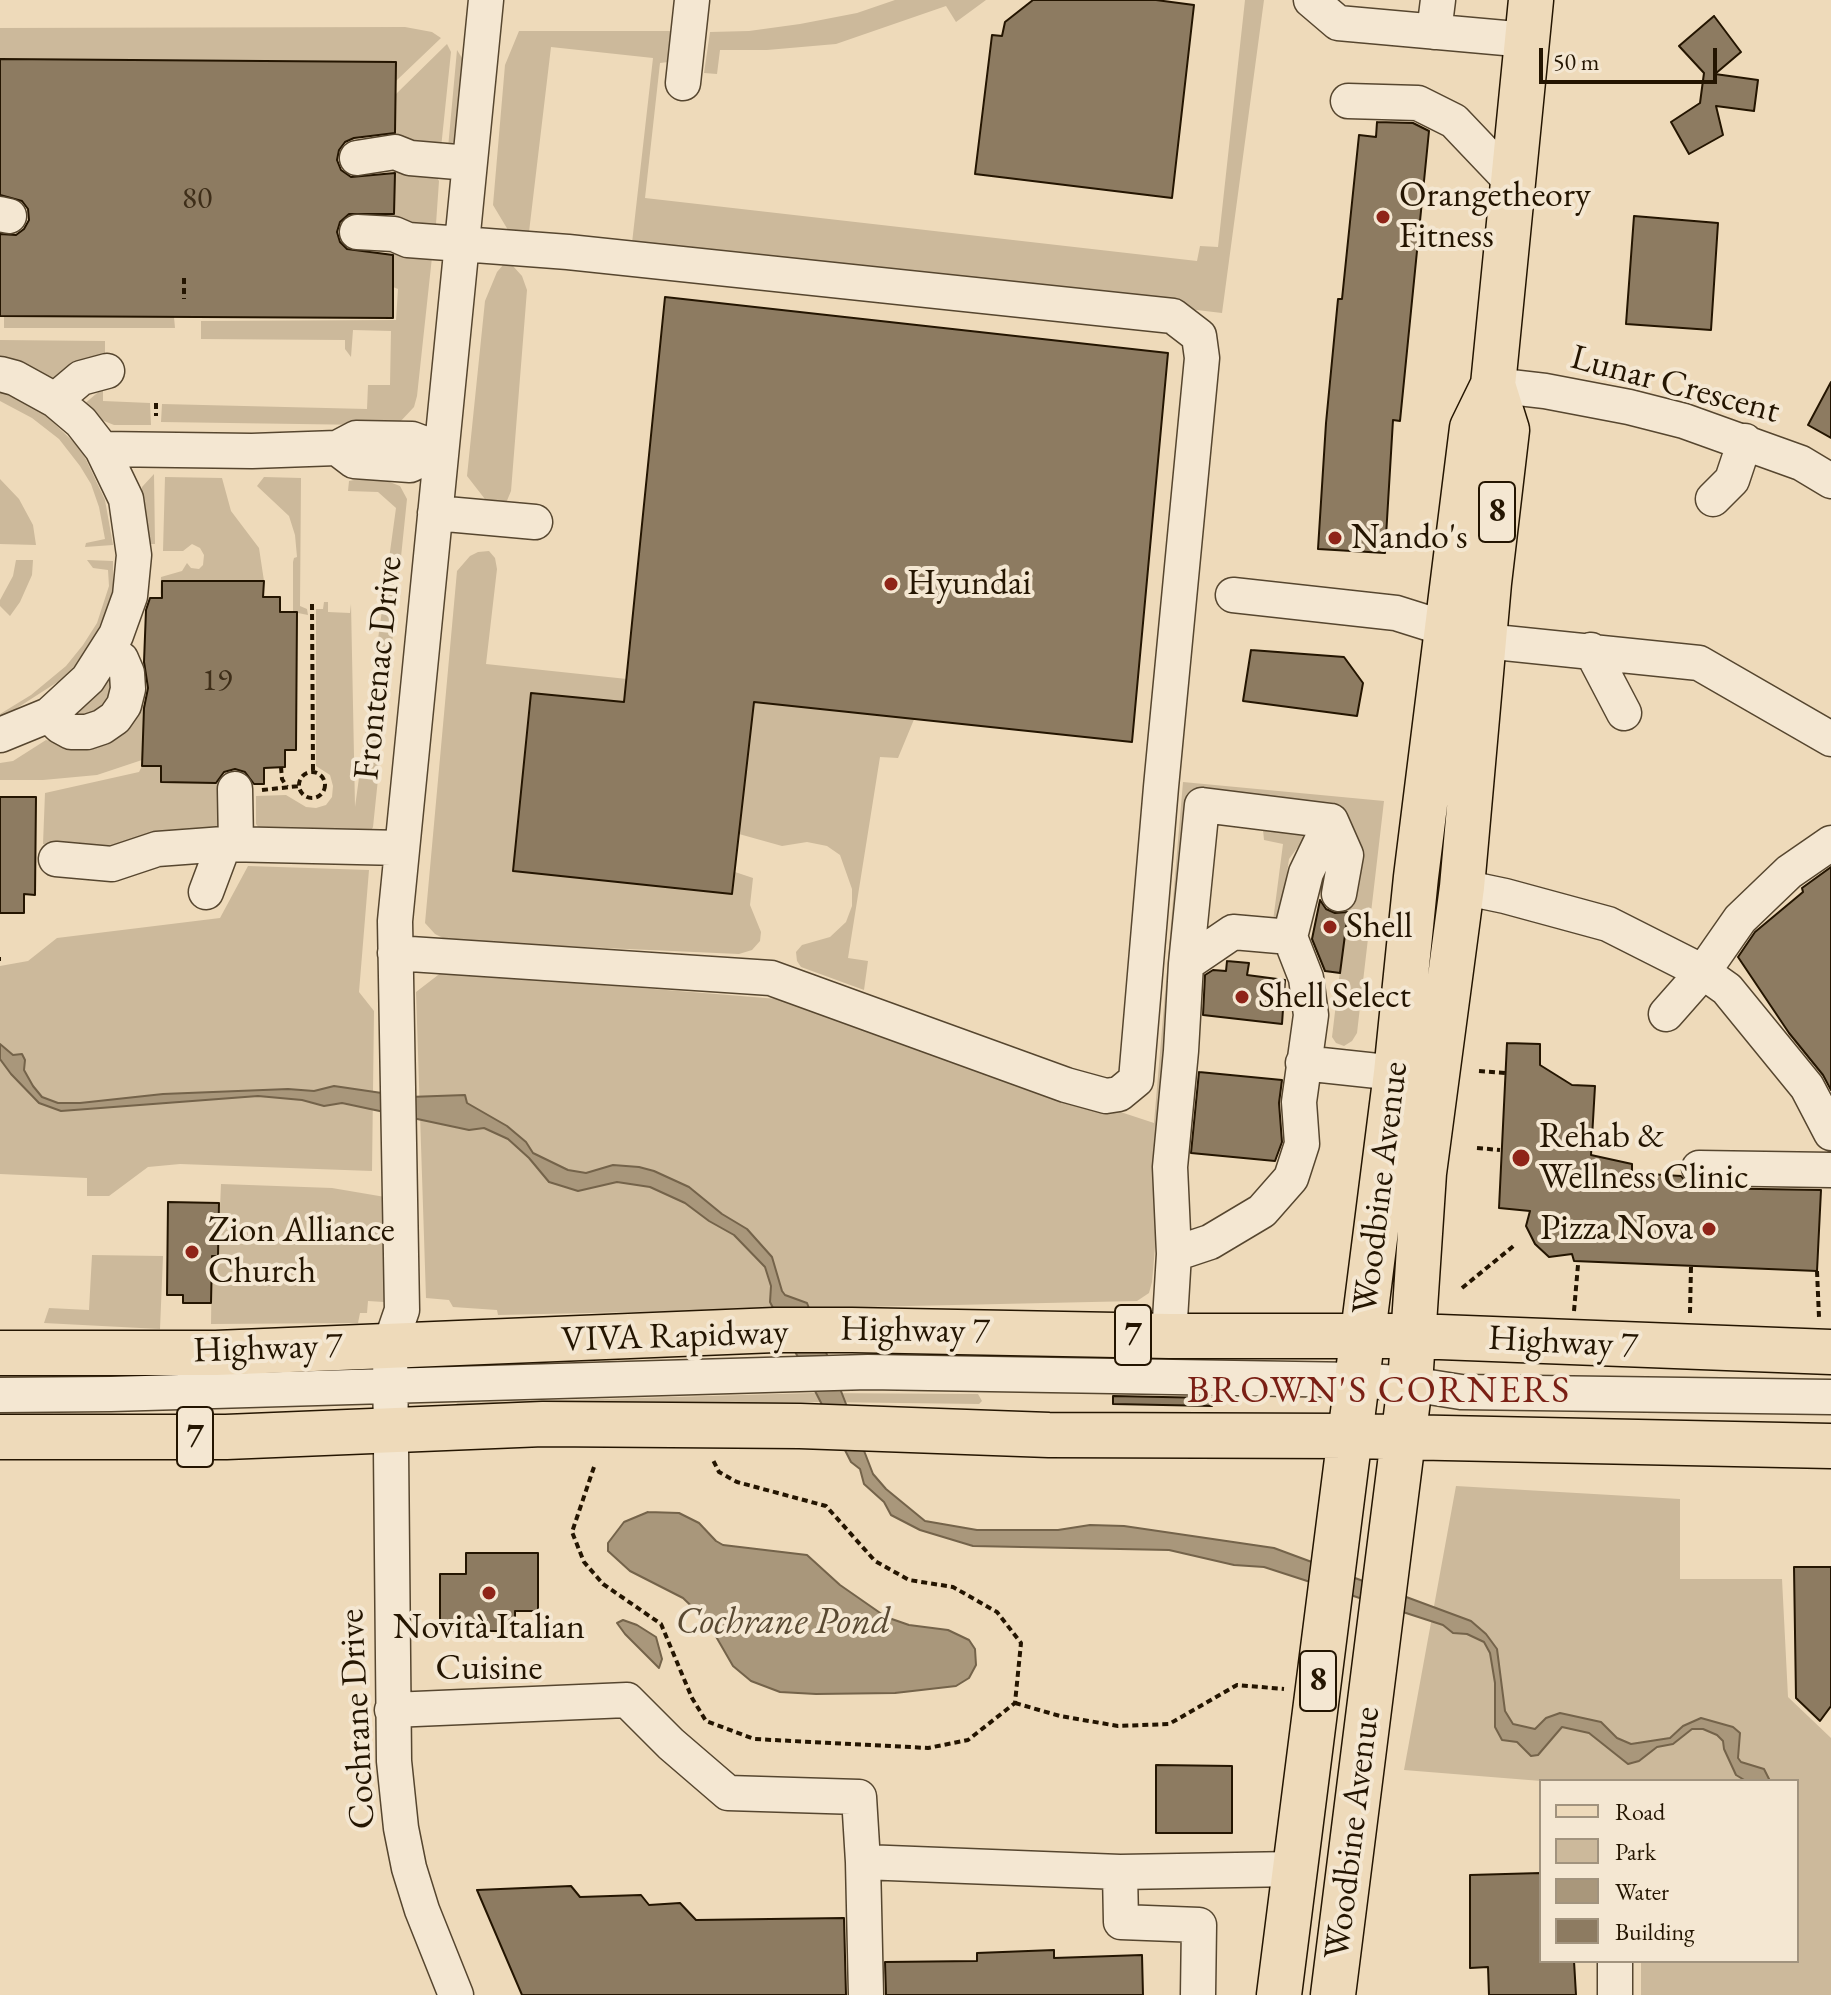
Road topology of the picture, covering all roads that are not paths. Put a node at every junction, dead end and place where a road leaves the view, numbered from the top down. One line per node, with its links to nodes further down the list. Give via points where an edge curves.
1 (486, 0): 9 (street, Frontenac Drive)
2 (692, 0): 6 (street)
3 (1311, 0): 4 (street, via 1338,23)
4 (1436, 16): 5 (street)
5 (1529, 20): 10 (main road, Woodbine Avenue / 8)
6 (683, 83)
7 (1348, 101): 10 (street, via 1418,103 1454,121)
8 (357, 158): 9 (street, via 395,152)
9 (469, 163): 12 (street, Frontenac Drive)
10 (1513, 183): 15 (main road, Woodbine Avenue / 8)
11 (357, 232): 12 (street)
12 (462, 245): 19 (street, Frontenac Drive); 42 (street, via 605,242 1173,316 1199,336 1202,358 1136,1080 1119,1094 1106,1096 1066,1085 771,978)
13 (107, 371): 16 (street, via 81,378)
14 (0, 374): 16 (street)
15 (1493, 385): 17 (street, Lunar Crescent, via 1629,407); 25 (main road, Woodbine Avenue / 8, via 1507,430)
16 (55, 400): 18 (street)
17 (1745, 441): 20 (street, Lunar Crescent); 21 (street, via 1732,480)
18 (102, 449): 19 (street, via 337,448 356,438 412,439); 27 (street, via 126,499 134,555 130,596)
19 (441, 450): 22 (street, Frontenac Drive)
20 (1831, 481)
21 (1713, 499)
22 (435, 513): 23 (street); 36 (street, Frontenac Drive)
23 (535, 522)
24 (1233, 595): 25 (street, via 1396,613)
25 (1465, 635): 26 (street); 38 (main road, Woodbine Avenue / 8); 49 (main road, Woodbine Avenue / 8)
26 (1591, 650): 28 (street); 31 (street, via 1699,663)
27 (108, 651): 29 (street, via 88,679); 29 (street, via 121,659 127,673 124,705 115,718 87,732 71,732)
28 (1624, 713)
29 (49, 715): 30 (street)
30 (0, 735)
31 (1831, 739)
32 (235, 789): 35 (street)
33 (1331, 821): 40 (street, via 1346,855); 41 (street, via 1306,873); 43 (street, via 1202,805)
34 (1831, 843): 45 (street, via 1789,872 1740,919)
35 (230, 844): 36 (street); 37 (street, via 157,849 112,864); 39 (street)
36 (402, 848): 42 (street, Frontenac Drive)
37 (56, 859)
38 (1462, 887): 45 (street, via 1608,924); 56 (main road, Woodbine Avenue / 8, via 1424,1173)
39 (206, 892)
40 (1339, 894)
41 (1290, 937): 43 (street, via 1233,932); 47 (street, via 1306,978)
42 (395, 953): 59 (street, Frontenac Drive, via 402,1310)
43 (1186, 964): 53 (street, via 1170,1167)
44 (1329, 972): 47 (street)
45 (1703, 972): 46 (street); 50 (street, via 1727,989 1807,1087)
46 (1666, 1014)
47 (1311, 1015): 48 (street)
48 (1303, 1063): 49 (street); 53 (street, via 1302,1144 1291,1178 1262,1211 1210,1242)
49 (1396, 1073): 55 (main road, Woodbine Avenue / 8)
50 (1831, 1133)
51 (1699, 1168): 52 (street)
52 (1831, 1170)
53 (1174, 1254): 54 (street)
54 (1169, 1336): 55 (main road, Highway 7 / 7); 59 (main road, Highway 7 / 7, via 775,1330)
55 (1363, 1336): 56 (main road, Highway 7 / 7); 60 (main road, Woodbine Avenue / 8)
56 (1414, 1336): 57 (main road, Highway 7 / 7); 61 (main road, Woodbine Avenue / 8)
57 (1825, 1339)
58 (0, 1353): 59 (main road, Highway 7 / 7, via 216,1353)
59 (389, 1365): 60 (street, VIVA Rapidway); 62 (street, VIVA Rapidway, via 111,1394); 64 (street, Cochrane Drive)
60 (1356, 1380): 61 (street, VIVA Rapidway); 65 (main road, Woodbine Avenue / 8)
61 (1410, 1384): 63 (street, VIVA Rapidway, via 1461,1392); 67 (main road, Woodbine Avenue / 8)
62 (0, 1395)
63 (1831, 1397)
64 (389, 1431): 65 (main road, 7, via 543,1424); 66 (main road, 7); 69 (street, Cochrane Drive)
65 (1349, 1436): 67 (main road, 7); 71 (main road, Woodbine Avenue / 8)
66 (0, 1437)
67 (1402, 1439): 68 (main road, 7); 78 (main road, Woodbine Avenue / 8)
68 (1831, 1446)
69 (392, 1710): 70 (street, via 627,1700 728,1793 859,1797); 74 (street, Cochrane Drive, via 409,1868)
70 (863, 1862): 72 (street); 75 (street)
71 (1295, 1869): 72 (street); 77 (main road, Woodbine Avenue / 8)
72 (1120, 1872): 76 (street, via 1121,1922 1199,1925)
73 (1615, 1963): 79 (street)
74 (456, 1995)
75 (866, 1995)
76 (1198, 1995)
77 (1279, 1995)
78 (1333, 1995)
79 (1615, 1995)

